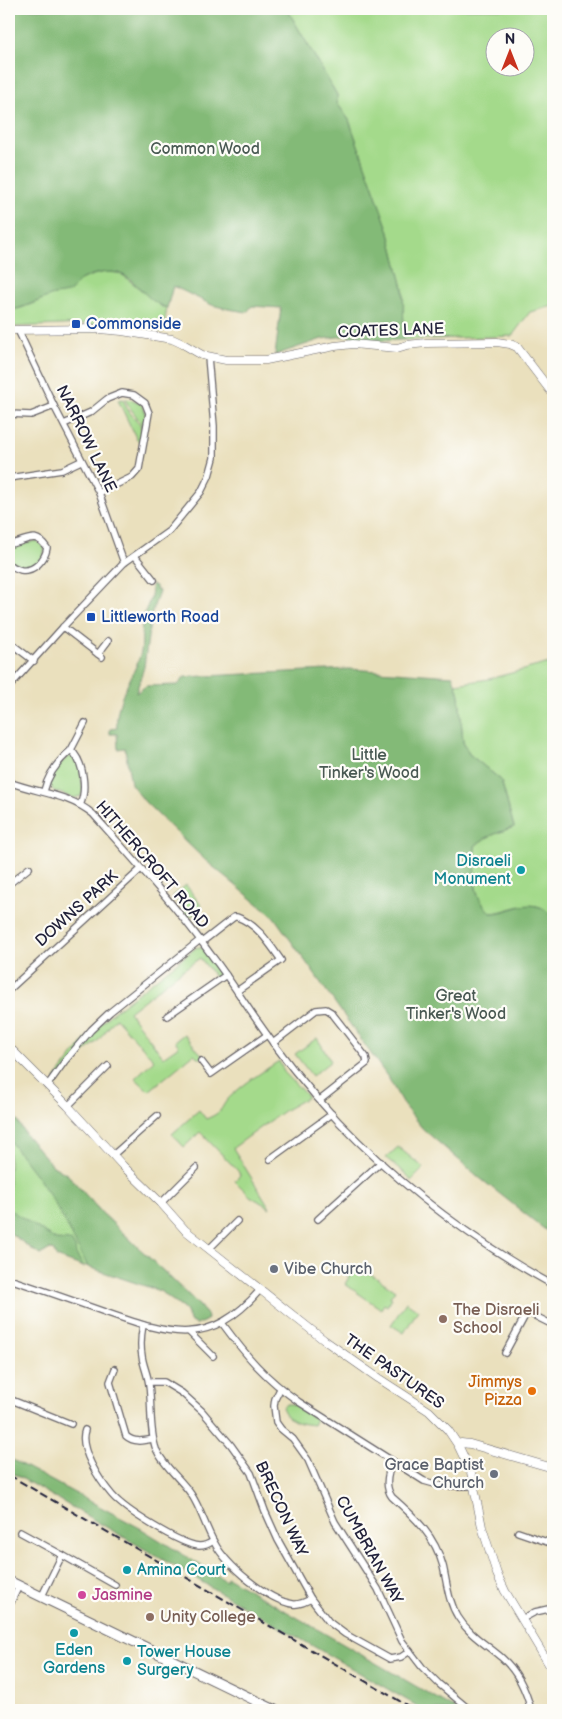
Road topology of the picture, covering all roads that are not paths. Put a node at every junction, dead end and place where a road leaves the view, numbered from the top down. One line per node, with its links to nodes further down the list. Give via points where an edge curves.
1 (9, 330): 2 (street)
2 (18, 330): 3 (street, via 122,331 172,339); 5 (street, NARROW LANE)
3 (208, 357): 4 (street, COATES LANE, via 266,360 353,344 396,348 426,343 497,342 517,347); 12 (street, via 214,434 214,458 209,476 201,492 169,531)
4 (553, 394)
5 (54, 406): 6 (street, via 31,415); 7 (street, NARROW LANE)
6 (9, 414)
7 (64, 424): 8 (street, NARROW LANE); 10 (street, via 122,394 134,395 145,403 149,413 139,468 132,477)
8 (81, 461): 9 (street, via 62,470); 10 (street, NARROW LANE)
9 (9, 478)
10 (99, 493): 13 (street, NARROW LANE)
11 (9, 544): 14 (street, via 38,538 47,548 46,556 34,567 21,570)
12 (135, 556): 13 (street); 15 (street)
13 (124, 564): 16 (street)
14 (9, 565)
15 (154, 580)
16 (63, 628): 17 (street, via 100,655); 19 (street)
17 (108, 641)
18 (9, 642): 19 (street)
19 (34, 660): 20 (street)
20 (9, 688)
21 (85, 723): 22 (street)
22 (71, 750): 24 (street, via 49,774); 25 (street, HITHERCROFT ROAD, via 77,757 84,789)
23 (9, 782): 24 (street, HITHERCROFT ROAD)
24 (44, 792): 25 (street, HITHERCROFT ROAD)
25 (80, 806): 27 (street, HITHERCROFT ROAD, via 93,814)
26 (29, 868): 28 (street)
27 (141, 869): 29 (street, HITHERCROFT ROAD); 31 (street, DOWNS PARK)
28 (9, 884)
29 (201, 941): 30 (street, HITHERCROFT ROAD); 32 (street, HITHERCROFT ROAD, via 237,917 256,929 281,960); 39 (street, via 110,1012 91,1030)
30 (226, 975): 32 (street, HITHERCROFT ROAD); 33 (street)
31 (9, 990)
32 (237, 991): 34 (street, HITHERCROFT ROAD)
33 (167, 1016)
34 (267, 1035): 35 (street, HITHERCROFT ROAD); 37 (street, via 212,1074)
35 (273, 1043): 40 (street, HITHERCROFT ROAD); 40 (street, via 316,1010 326,1008 331,1012 368,1063)
36 (9, 1047): 39 (street, THE PASTURES)
37 (200, 1061)
38 (108, 1066): 41 (street)
39 (47, 1086): 41 (street, THE PASTURES)
40 (320, 1100): 42 (street, HITHERCROFT ROAD)
41 (68, 1106): 44 (street, THE PASTURES)
42 (332, 1114): 45 (street); 46 (street, HITHERCROFT ROAD)
43 (157, 1116): 44 (street)
44 (113, 1155): 48 (street, THE PASTURES)
45 (270, 1159)
46 (381, 1162): 49 (street); 53 (street, HITHERCROFT ROAD, via 427,1203 511,1261)
47 (196, 1168): 48 (street)
48 (161, 1203): 51 (street, THE PASTURES, via 185,1230)
49 (318, 1219)
50 (237, 1222): 51 (street)
51 (210, 1248): 54 (street, THE PASTURES)
52 (9, 1279): 56 (street)
53 (553, 1285)
54 (260, 1290): 55 (street, via 239,1312); 68 (street, THE PASTURES, via 378,1378 429,1411)
55 (222, 1323): 58 (street); 63 (street, via 255,1366)
56 (143, 1325): 58 (street); 62 (street, via 142,1355)
57 (553, 1325): 59 (street, via 527,1312)
58 (189, 1332): 60 (street)
59 (505, 1353)
60 (212, 1356)
61 (115, 1369): 67 (street, via 110,1382 126,1436 136,1441)
62 (149, 1382): 67 (street); 81 (street, BRECON WAY, via 164,1382 182,1393 231,1445 250,1473 272,1527)
63 (280, 1388): 69 (street); 85 (street, CUMBRIAN WAY, via 274,1406 276,1422 308,1460 336,1522 378,1589 402,1641)
64 (9, 1399): 65 (street)
65 (71, 1424)
66 (85, 1430): 74 (street, via 88,1457 112,1496 157,1527 190,1543 199,1546)
67 (154, 1439): 74 (street, via 160,1457 197,1503)
68 (458, 1445): 70 (street, via 470,1444); 71 (street, THE PASTURES)
69 (393, 1462): 71 (street, via 424,1481 453,1487); 89 (street, via 387,1481 389,1493 429,1534 441,1558 449,1596 458,1617 471,1634 513,1670)
70 (553, 1468)
71 (474, 1486): 84 (street, THE PASTURES, via 488,1552)
72 (20, 1532): 76 (street)
73 (518, 1532): 75 (street)
74 (213, 1541): 81 (street, via 228,1562 261,1589 291,1604)
75 (553, 1544)
76 (62, 1555): 78 (street); 80 (street)
77 (9, 1581): 79 (main road)
78 (115, 1585)
79 (19, 1586): 80 (main road); 82 (street)
80 (42, 1596): 87 (main road)
81 (311, 1599): 85 (street, BRECON WAY, via 336,1627 383,1656 396,1658)
82 (9, 1606)
83 (553, 1608): 84 (street)
84 (522, 1619): 86 (street, THE PASTURES)
85 (410, 1651): 88 (street, CUMBRIAN WAY, via 439,1684)
86 (553, 1670)
87 (275, 1710)
88 (470, 1710)
89 (531, 1710)

